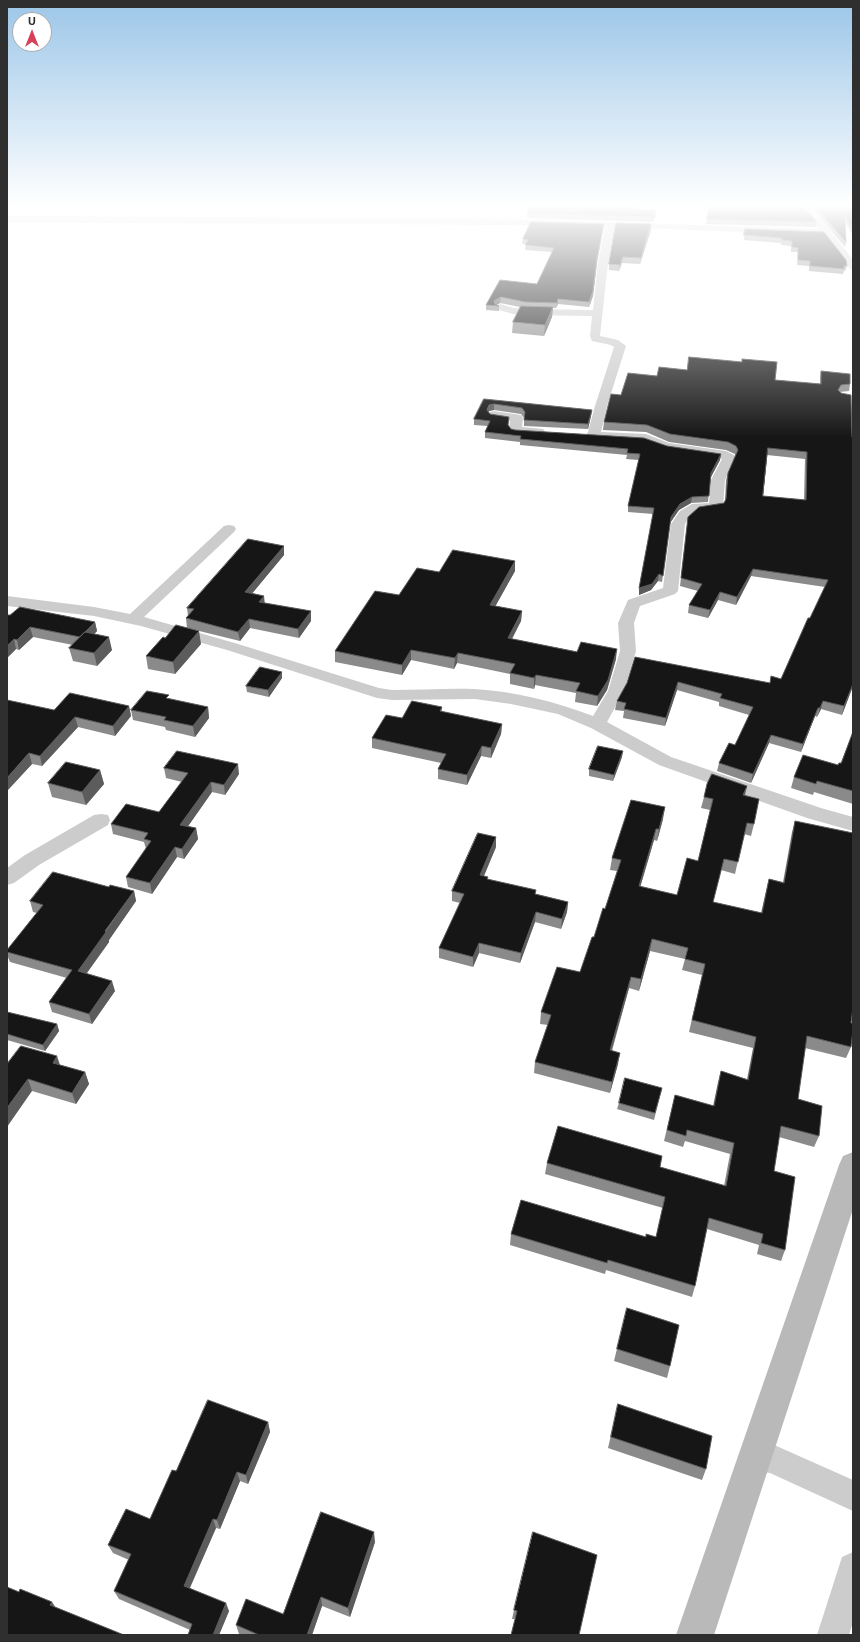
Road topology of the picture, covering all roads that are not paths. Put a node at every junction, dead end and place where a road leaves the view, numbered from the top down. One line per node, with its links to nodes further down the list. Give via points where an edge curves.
1 (601, 284): 3 (street)
2 (500, 307): 3 (street, via 525,312)
3 (598, 313): 7 (street, via 596,340 614,342 620,346)
4 (494, 415): 5 (street, via 517,418 515,430)
5 (552, 433)
6 (580, 434): 7 (street)
7 (594, 435): 11 (street, via 646,438 666,446 721,454 729,458 718,480 716,507 697,507 685,514 678,524 670,591 633,603 626,623 628,651 616,691)
8 (229, 529): 10 (street)
9 (7, 600): 10 (street)
10 (133, 619): 11 (street, via 377,693 475,694 504,698 564,710)
11 (597, 724): 13 (street, via 665,761)
12 (101, 820): 14 (street, via 32,860)
13 (853, 824)
14 (7, 878)
15 (853, 1165): 16 (main road)
16 (764, 1458): 17 (street); 19 (main road)
17 (853, 1496)
18 (853, 1568): 20 (street)
19 (695, 1635)
20 (833, 1635)

